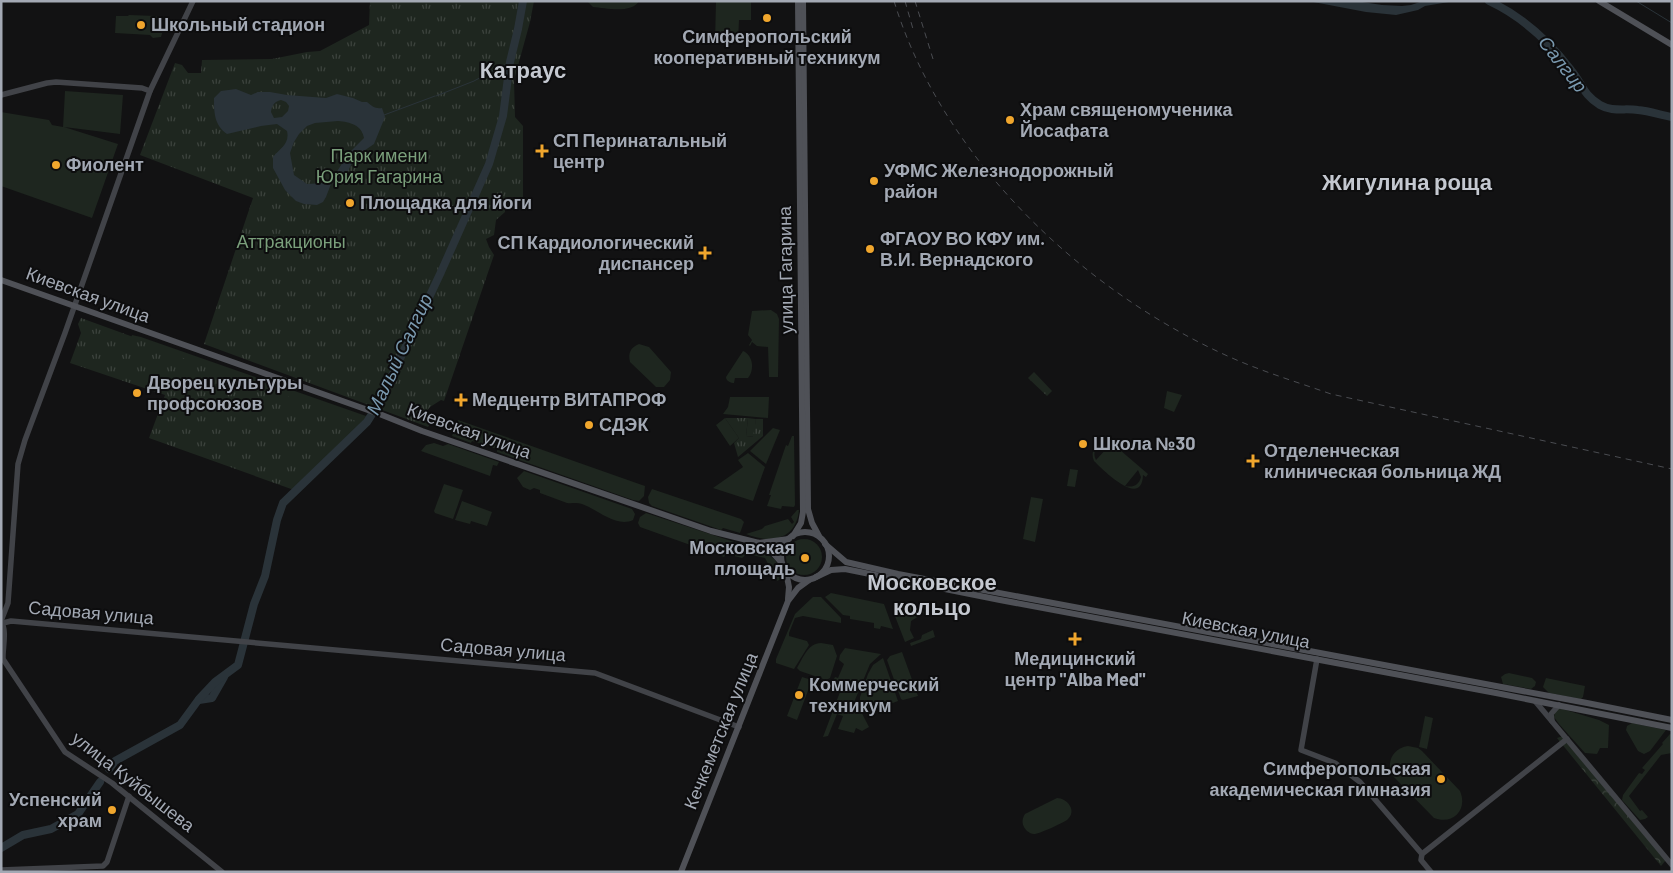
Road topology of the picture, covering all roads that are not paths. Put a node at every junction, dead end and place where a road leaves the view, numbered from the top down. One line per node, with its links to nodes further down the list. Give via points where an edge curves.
1 (193, 1): 6 (main road)
2 (798, 1): 11 (main road, улица Гагарина, via 803,512 801,523)
3 (803, 1): 10 (main road, улица Гагарина, via 808,509)
4 (1599, 1): 5 (main road)
5 (1672, 45)
6 (150, 91): 7 (main road, via 47,82); 9 (main road)
7 (1, 95)
8 (1, 280): 9 (main road, Киевская улица)
9 (74, 306): 12 (main road, Киевская улица, via 676,519); 18 (main road, via 18,464)
10 (819, 536): 11 (main road, via 802,532); 13 (main road)
11 (791, 538): 12 (main road, Киевская улица); 14 (main road, via 782,552)
12 (759, 543): 14 (main road, Киевская улица)
13 (825, 544): 16 (main road, via 828,561 824,570); 26 (main road, Киевская улица, via 846,562 904,575)
14 (782, 563): 15 (main road)
15 (785, 570): 16 (main road, via 796,579); 17 (main road, Кечкеметская улица)
16 (812, 578): 17 (main road, Кечкеметская улица); 23 (main road, Киевская улица, via 831,570 845,569)
17 (788, 601): 28 (main road, Кечкеметская улица)
18 (8, 603): 19 (main road); 20 (main road)
19 (1, 610)
20 (3, 623): 21 (main road); 28 (main road, Садовая улица, via 11,621 237,640 595,673)
21 (2, 639): 22 (main road)
22 (2, 656): 31 (main road, улица Куйбышева, via 65,752)
23 (1317, 659): 24 (main road, Киевская улица); 32 (main road, via 1301,750 1335,763 1360,782)
24 (1535, 701): 25 (main road, Киевская улица); 27 (main road)
25 (1559, 705): 27 (main road, via 1552,714); 29 (main road, Киевская улица)
26 (1672, 720)
27 (1552, 724): 30 (main road)
28 (739, 727): 36 (main road, Кечкеметская улица)
29 (1672, 728)
30 (1567, 739): 32 (main road); 33 (main road)
31 (129, 796): 34 (main road, via 103,866); 35 (main road, улица Куйбышева)
32 (1422, 854): 37 (main road, via 1421,860)
33 (1672, 865)
34 (1, 870)
35 (222, 872)
36 (682, 872)
37 (1431, 872)

